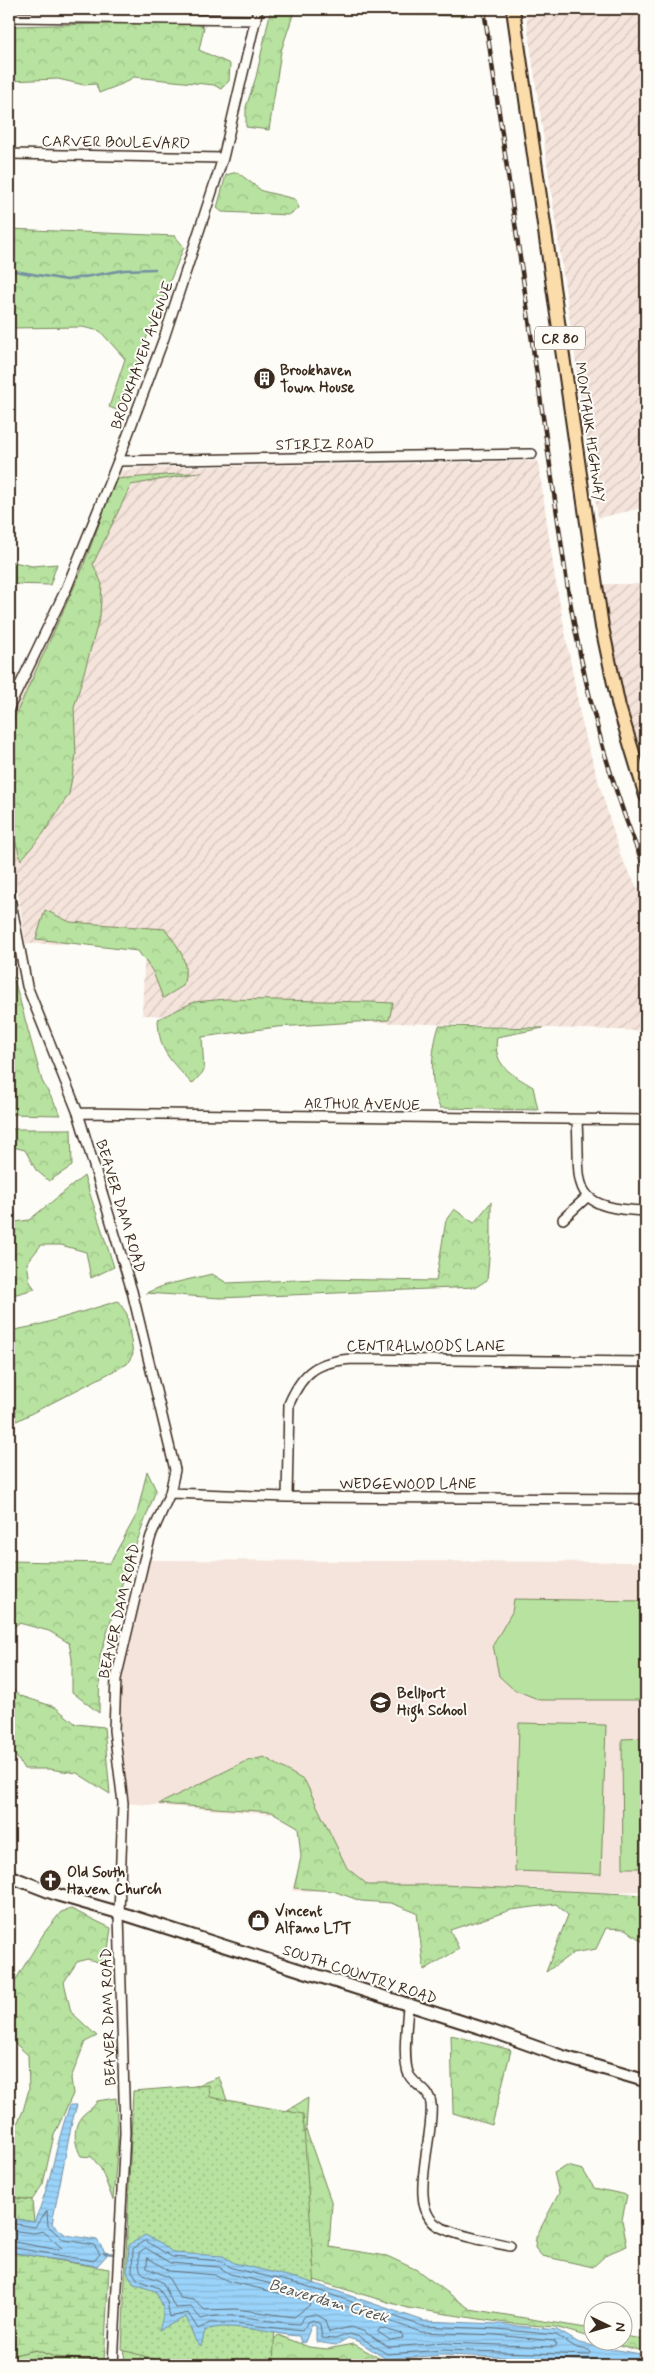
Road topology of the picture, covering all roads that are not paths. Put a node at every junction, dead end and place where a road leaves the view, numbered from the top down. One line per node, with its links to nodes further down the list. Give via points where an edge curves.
1 (258, 9): 4 (street, BROOKHAVEN AVENUE)
2 (512, 9): 11 (main road, MONTAUK HIGHWAY / CR 80, via 602,627 619,707)
3 (9, 17): 4 (street)
4 (256, 20): 6 (street, BROOKHAVEN AVENUE)
5 (9, 154): 6 (street, CARVER BOULEVARD)
6 (223, 158): 8 (street, BROOKHAVEN AVENUE, via 168,326)
7 (532, 454): 8 (street, STIRIZ ROAD)
8 (118, 461): 9 (street, BROOKHAVEN AVENUE, via 67,587)
9 (12, 697): 10 (street)
10 (9, 708)
11 (646, 796)
12 (9, 892): 13 (street, BEAVER DAM ROAD, via 27,986)
13 (78, 1113): 14 (street, ARTHUR AVENUE); 20 (street, BEAVER DAM ROAD, via 132,1291 175,1470)
14 (578, 1120): 15 (street, ARTHUR AVENUE); 16 (street, via 578,1171 581,1188)
15 (646, 1120)
16 (588, 1196): 17 (street, via 597,1204); 18 (street)
17 (646, 1211)
18 (563, 1219)
19 (646, 1362): 21 (street, CENTRALWOODS LANE, via 330,1360 304,1378 289,1404)
20 (170, 1492): 21 (street, WEDGEWOOD LANE); 24 (street, BEAVER DAM ROAD, via 147,1552 116,1680 114,1730 123,1803)
21 (287, 1497): 22 (street, WEDGEWOOD LANE)
22 (646, 1499)
23 (9, 1876): 24 (main road, SOUTH COUNTRY ROAD, via 58,1896)
24 (119, 1912): 25 (main road, SOUTH COUNTRY ROAD); 28 (street, BEAVER DAM ROAD, via 125,2133)
25 (408, 2006): 26 (main road, SOUTH COUNTRY ROAD); 27 (street, via 406,2065 409,2075 431,2102 422,2192 428,2218 440,2227)
26 (646, 2081)
27 (510, 2246)
28 (113, 2365)

